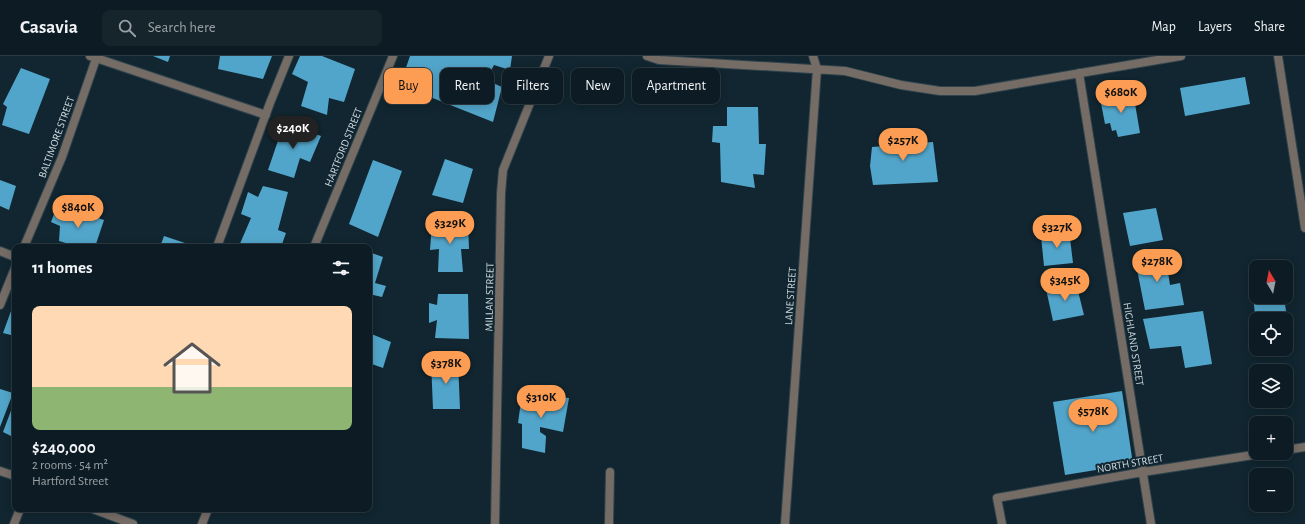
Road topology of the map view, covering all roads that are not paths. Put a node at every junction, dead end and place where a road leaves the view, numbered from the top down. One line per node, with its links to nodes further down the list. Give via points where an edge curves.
1 (289, 56): 11 (street)
2 (393, 56): 15 (street, HARTFORD STREET)
3 (549, 56): 33 (street, MILLAN STREET, via 503,170)
4 (647, 56): 9 (street, via 659,60)
5 (813, 56): 9 (street)
6 (1182, 56): 10 (street)
7 (1278, 56): 12 (street)
8 (94, 57): 11 (street); 13 (street, BALTIMORE STREET, via 62,157)
9 (817, 69): 10 (street, via 845,71 901,85 940,91 975,90); 35 (street, LANE STREET)
10 (1079, 73): 25 (street, HIGHLAND STREET)
11 (266, 115): 14 (street)
12 (1305, 228)
13 (25, 244)
14 (218, 244)
15 (315, 244)
16 (0, 251): 17 (street)
17 (12, 256)
18 (12, 275): 19 (street)
19 (0, 305)
20 (1305, 447): 21 (street)
21 (1293, 449)
22 (1249, 456): 25 (street, NORTH STREET)
23 (0, 471): 26 (street)
24 (610, 472): 34 (street)
25 (1143, 472): 36 (street, NORTH STREET, via 997,498); 37 (street, HIGHLAND STREET)
26 (12, 475)
27 (19, 512): 30 (street)
28 (101, 512): 31 (street)
29 (207, 512): 32 (street)
30 (14, 524)
31 (133, 524)
32 (202, 524)
33 (495, 524)
34 (609, 524)
35 (785, 524)
36 (1002, 524)
37 (1152, 524)

